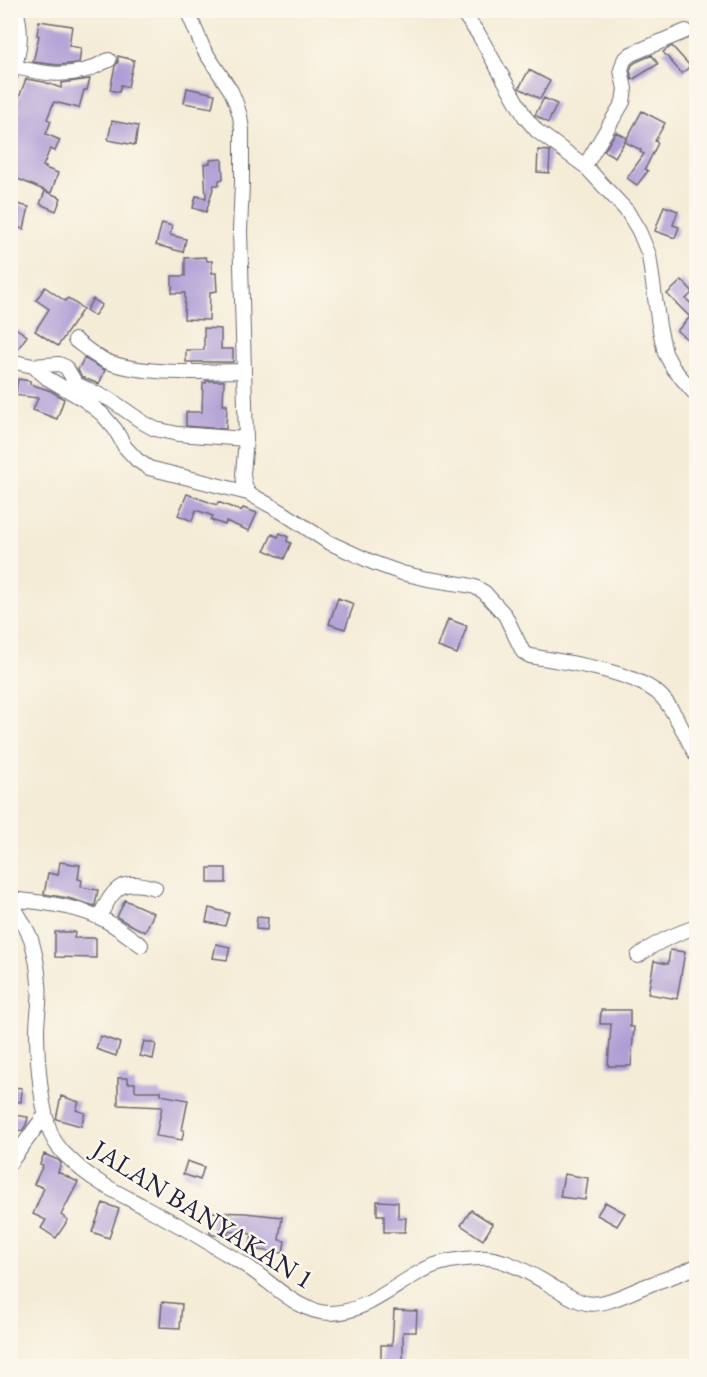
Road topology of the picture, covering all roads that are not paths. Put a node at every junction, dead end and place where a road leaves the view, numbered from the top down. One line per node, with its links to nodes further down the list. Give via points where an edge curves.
1 (16, 10): 6 (street, via 20,42)
2 (187, 10): 11 (street, via 204,50 231,91 240,116)
3 (461, 10): 7 (street, via 525,117)
4 (686, 31): 7 (street, via 624,60 623,102)
5 (110, 60): 6 (street, via 63,74)
6 (13, 72)
7 (585, 166): 12 (street, via 627,211 639,231 650,255 665,353)
8 (75, 340): 11 (street, via 94,355 133,368)
9 (10, 362): 10 (street)
10 (33, 366): 13 (street, via 66,367 76,384 111,400 155,429); 14 (street, via 102,414 136,460 149,468)
11 (244, 371): 13 (street)
12 (696, 395)
13 (246, 439): 14 (street, via 243,474)
14 (248, 493): 15 (street, via 328,542 374,563 484,592 505,615 519,644 530,656 622,675 652,688 663,698)
15 (696, 755)
16 (155, 888): 18 (street, via 127,884 116,889)
17 (10, 899): 18 (street); 22 (street, JALAN BANYAKAN 1, via 31,939 38,974 37,1048)
18 (99, 917): 20 (street)
19 (696, 927): 21 (street, via 662,940)
20 (141, 945)
21 (638, 956)
22 (45, 1115): 23 (street); 24 (street, JALAN BANYAKAN 1, via 56,1144 88,1175 202,1238 301,1306 315,1311 347,1311 374,1300 423,1270 462,1259 494,1258 587,1304 618,1297)
23 (10, 1163)
24 (696, 1266)

